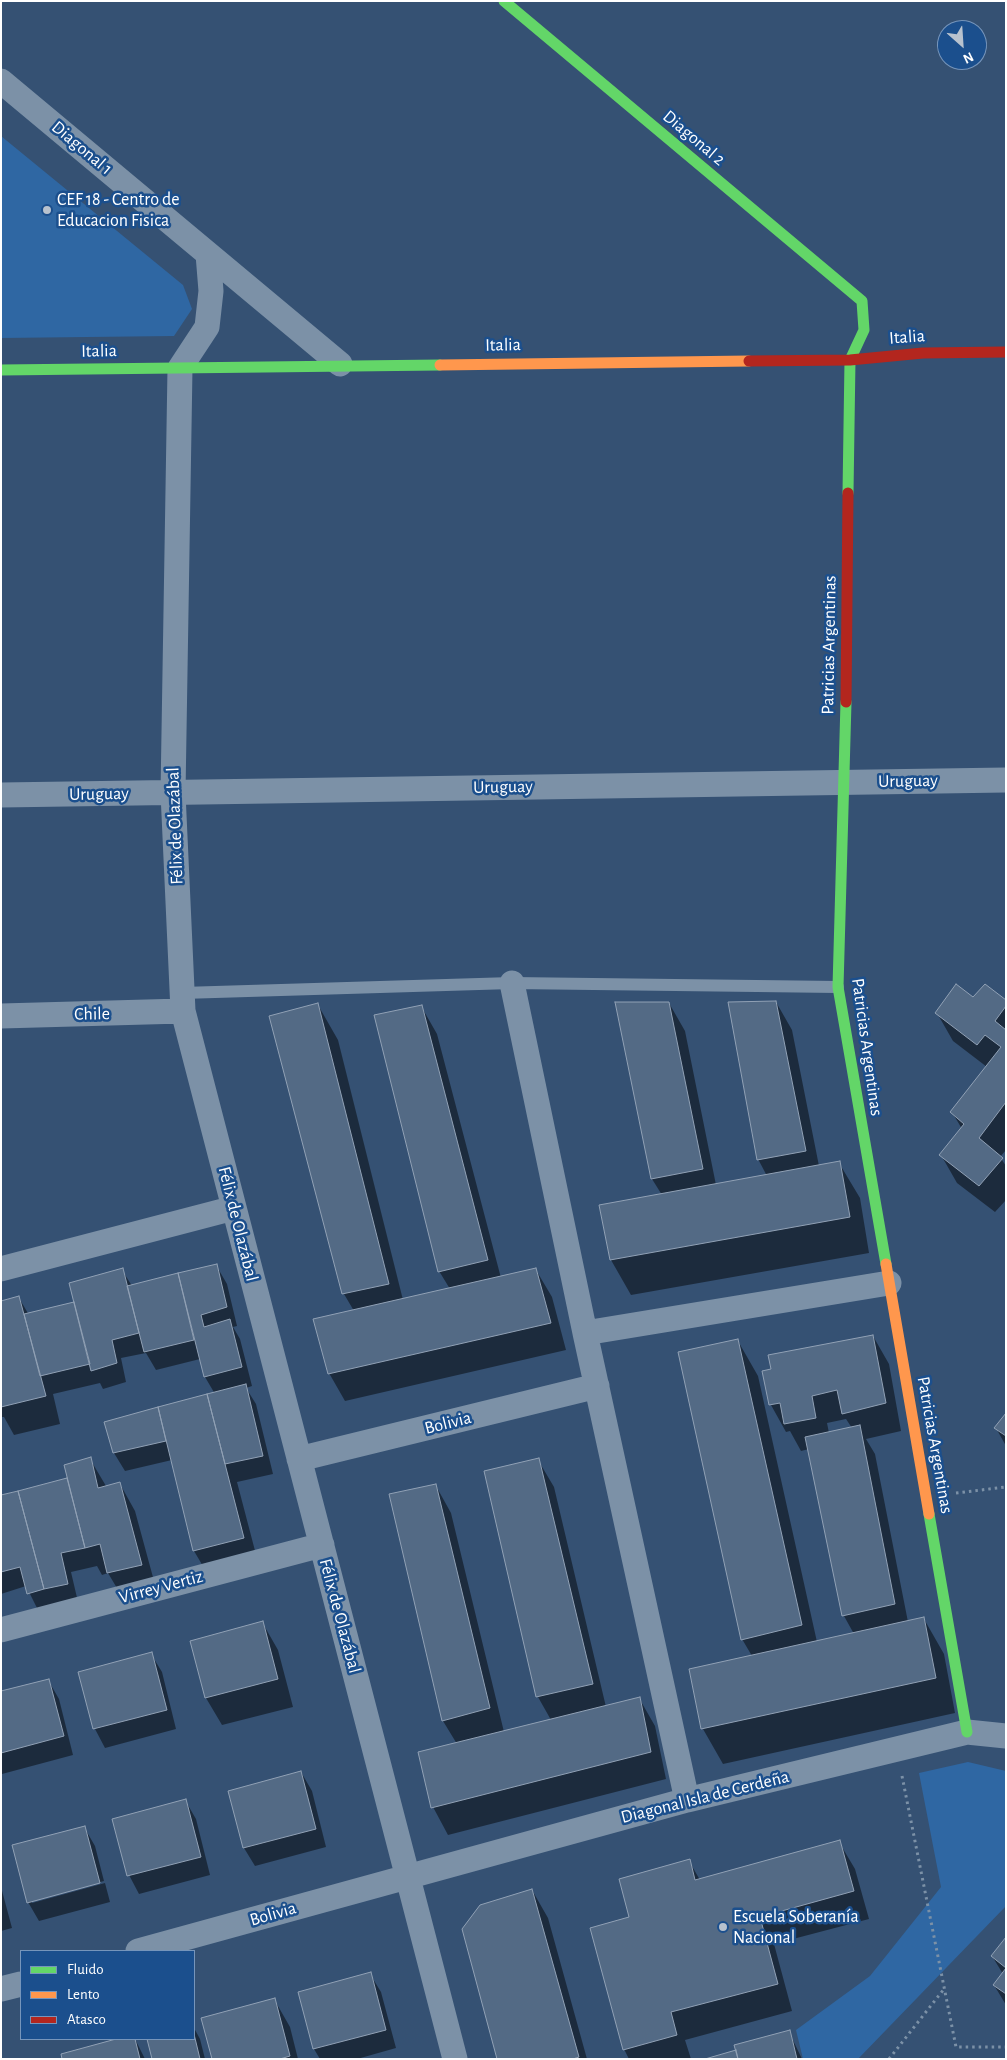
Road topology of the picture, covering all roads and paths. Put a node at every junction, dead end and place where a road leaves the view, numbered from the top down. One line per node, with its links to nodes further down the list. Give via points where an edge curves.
1 (504, 1): 4 (street, Diagonal 2)
2 (1, 81): 3 (street, Diagonal 1)
3 (208, 254): 7 (street, Diagonal 1); 8 (street, via 211,291 207,327)
4 (862, 301): 6 (street, Patricias Argentinas, via 864,330)
5 (1006, 352): 6 (street, Italia, via 923,353)
6 (850, 360): 7 (street, Italia); 11 (street, Patricias Argentinas)
7 (340, 364): 8 (street, Italia)
8 (180, 368): 9 (street, Italia); 12 (street, Félix de Olazábal)
9 (1, 370)
10 (1006, 780): 11 (street, Uruguay)
11 (845, 782): 12 (street, Uruguay); 15 (street, Patricias Argentinas)
12 (173, 793): 13 (street, Uruguay); 16 (street, Félix de Olazábal)
13 (1, 795)
14 (512, 983): 15 (lane); 16 (lane); 21 (street)
15 (838, 987): 20 (street, Patricias Argentinas)
16 (183, 1002): 17 (street, Chile); 18 (street, Félix de Olazábal)
17 (1, 1016)
18 (234, 1208): 19 (street); 23 (street, Félix de Olazábal)
19 (1, 1269)
20 (889, 1283): 21 (street); 25 (street, Patricias Argentinas)
21 (585, 1333): 22 (street)
22 (597, 1386): 23 (street, Bolivia); 31 (street)
23 (299, 1459): 26 (street, Félix de Olazábal)
24 (1006, 1487): 25 (path)
25 (926, 1496): 28 (street, Patricias Argentinas)
26 (322, 1545): 27 (street, Virrey Vertiz); 32 (street, Félix de Olazábal)
27 (1, 1630)
28 (967, 1732): 29 (street, Diagonal Isla de Cerdeña); 30 (street, Diagonal Isla de Cerdeña)
29 (1006, 1736)
30 (896, 1749): 31 (street, Diagonal Isla de Cerdeña); 36 (path)
31 (687, 1800): 32 (street, Diagonal Isla de Cerdeña)
32 (408, 1876): 33 (street, Bolivia); 38 (street, Félix de Olazábal)
33 (142, 1950)
34 (20, 1984): 35 (street)
35 (1, 1989)
36 (945, 1989): 37 (path, via 956,2047); 39 (path)
37 (1006, 2047)
38 (455, 2059)
39 (889, 2059)

